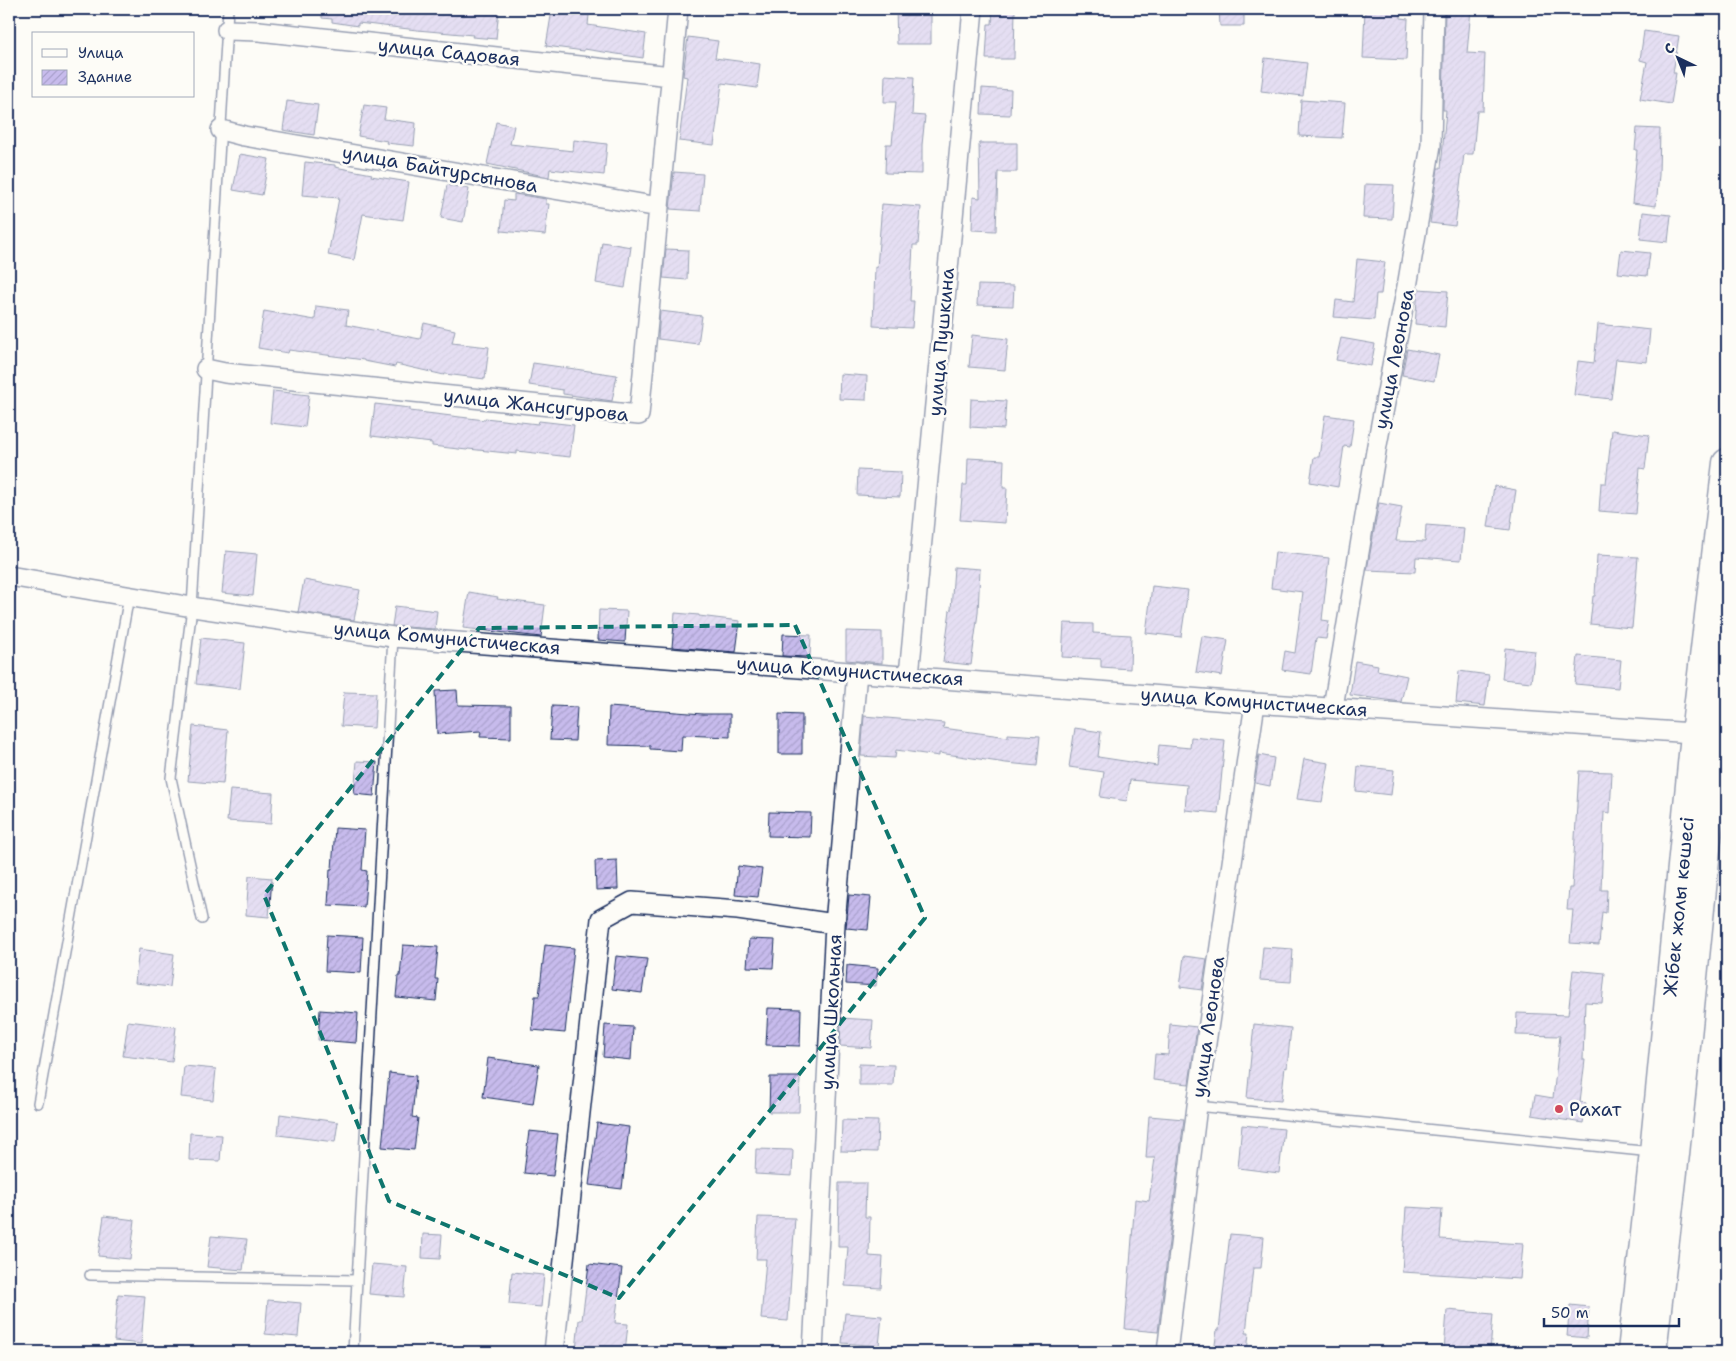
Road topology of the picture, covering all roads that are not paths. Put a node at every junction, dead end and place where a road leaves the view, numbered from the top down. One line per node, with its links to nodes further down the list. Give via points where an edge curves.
1 (228, 9): 5 (lane)
2 (678, 9): 6 (street, улица Жансугурова)
3 (973, 9): 17 (street, улица Пушкина)
4 (1434, 9): 19 (street, улица Леонова, via 1431,145)
5 (227, 30): 6 (street, улица Садовая); 7 (lane)
6 (672, 76): 8 (street, улица Жансугурова)
7 (221, 130): 8 (street, улица Байтурсынова); 9 (lane)
8 (659, 207): 9 (street, улица Жансугурова, via 639,415)
9 (206, 369): 13 (lane)
10 (1727, 463): 20 (main road, Жібек жолы көшесі)
11 (9, 576): 12 (street, улица Комунистическая)
12 (129, 596): 13 (street, улица Комунистическая); 23 (lane)
13 (192, 607): 14 (street, улица Комунистическая); 21 (lane, via 171,778)
14 (393, 637): 16 (street, улица Комунистическая); 27 (lane)
15 (1727, 643): 20 (main road, Жібек жолы көшесі)
16 (857, 672): 17 (street, улица Комунистическая); 22 (street, улица Школьная)
17 (909, 675): 18 (street, улица Комунистическая)
18 (1255, 703): 19 (street, улица Комунистическая); 24 (street, улица Леонова)
19 (1333, 707): 20 (street, улица Комунистическая)
20 (1706, 734): 25 (main road, Жібек жолы көшесі); 33 (main road, Жібек жолы көшесі, via 1675,1154)
21 (202, 919)
22 (835, 924): 29 (street, via 738,910 632,902 601,919); 30 (street, улица Школьная)
23 (38, 1103)
24 (1197, 1106): 25 (lane); 31 (street, улица Леонова)
25 (1654, 1152): 32 (main road, Жібек жолы көшесі)
26 (90, 1275): 27 (lane)
27 (357, 1280): 28 (lane)
28 (353, 1352)
29 (554, 1352)
30 (813, 1352)
31 (1167, 1352)
32 (1632, 1352)
33 (1652, 1352)

